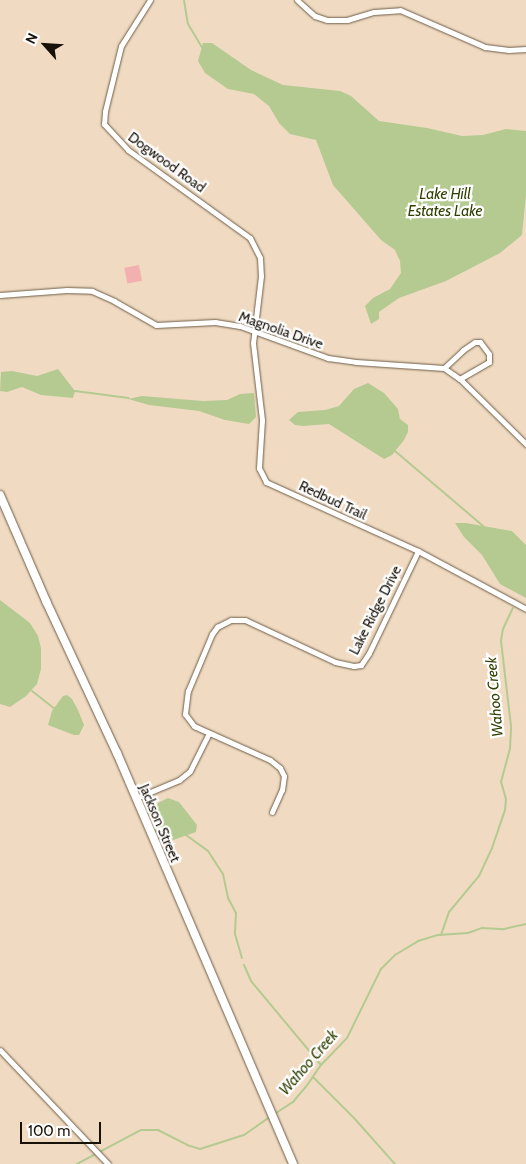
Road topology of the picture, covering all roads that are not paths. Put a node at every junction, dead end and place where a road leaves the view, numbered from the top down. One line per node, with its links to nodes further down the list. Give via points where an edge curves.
1 (150, 0): 5 (street, Dogwood Road, via 121,46 104,124 128,150 250,238 260,258 261,276)
2 (297, 0): 3 (street, via 315,16 327,20 347,20 374,12 400,10 485,47)
3 (526, 49)
4 (0, 295): 5 (street, Magnolia Drive, via 92,291 156,325 215,322)
5 (253, 332): 6 (street, Magnolia Drive, via 328,358); 10 (street, Redbud Trail, via 262,420 260,468 266,482)
6 (444, 368): 7 (street); 7 (street, via 463,350 480,342 489,362)
7 (460, 380): 8 (street)
8 (526, 444)
9 (0, 495): 13 (main road, Jackson Street)
10 (418, 550): 11 (street, Redbud Trail); 12 (street, Lake Ridge Drive, via 360,664 335,662 245,620 231,620 217,627 188,691 185,706 188,720)
11 (526, 609)
12 (209, 733): 13 (street, via 190,771 179,780); 14 (street, Lake Ridge Drive, via 270,760 280,768 284,776 282,790)
13 (136, 798): 17 (main road, Jackson Street)
14 (272, 812)
15 (0, 1050): 16 (street)
16 (108, 1164)
17 (293, 1164)

